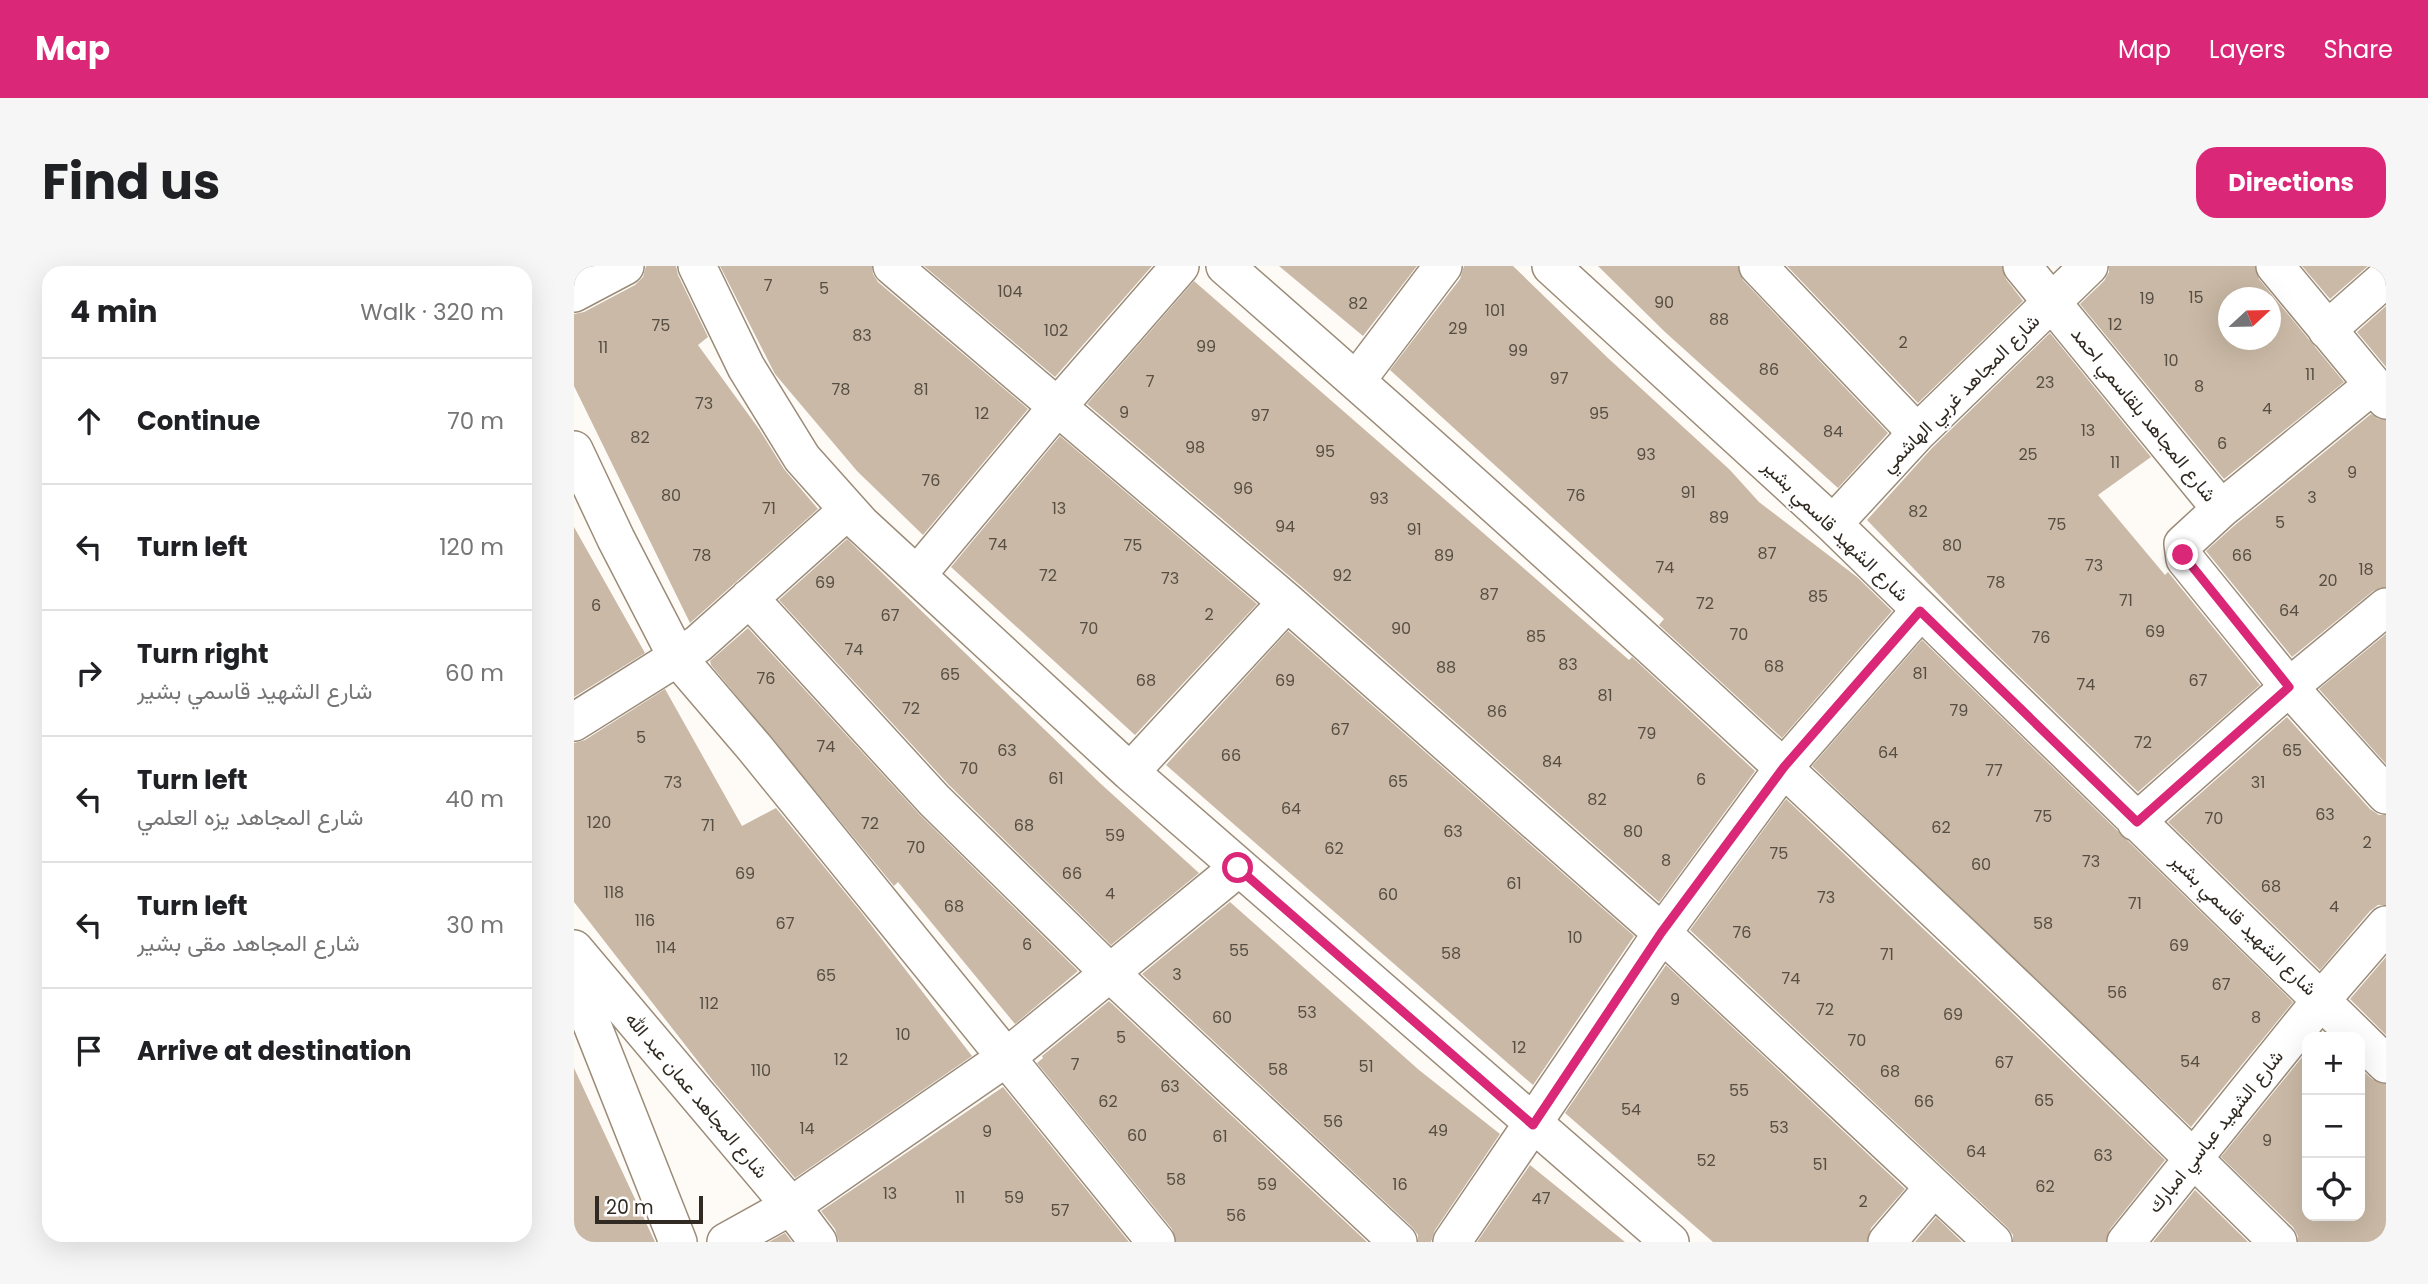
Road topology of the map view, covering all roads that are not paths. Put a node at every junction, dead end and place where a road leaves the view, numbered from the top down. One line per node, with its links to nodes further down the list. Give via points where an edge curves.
1 (625, 266): 13 (street)
2 (698, 266): 22 (street, via 746,367 802,458)
3 (892, 266): 18 (street)
4 (1180, 266): 18 (street)
5 (1225, 266): 16 (street)
6 (1443, 266): 16 (street)
7 (1551, 266): 23 (street, شارع الشهيد قاسمي بشير)
8 (1758, 266): 19 (street)
9 (2022, 266): 14 (street, شارع المجاهد بلقاسمي احمد)
10 (2089, 266): 14 (street, شارع المجاهد غربي الهاشمي)
11 (2275, 266): 15 (street)
12 (2386, 278): 15 (street)
13 (574, 293)
14 (2051, 302): 19 (street, شارع المجاهد غربي الهاشمي); 21 (street, شارع المجاهد بلقاسمي احمد)
15 (2327, 330): 17 (street)
16 (1356, 380): 32 (street)
17 (2380, 393): 21 (street, شارع المجاهد بلقاسمي احمد)
18 (1058, 405): 24 (street); 26 (street)
19 (1917, 433): 23 (street, شارع المجاهد غربي الهاشمي)
20 (574, 450): 29 (street)
21 (2221, 509): 30 (street, via 2183,544 2183,555)
22 (848, 510): 24 (street); 25 (street)
23 (1833, 524): 28 (street, شارع الشهيد قاسمي بشير)
24 (917, 575): 33 (street)
25 (749, 598): 29 (street); 40 (street, via 934,800)
26 (1287, 603): 33 (street); 38 (street)
27 (2386, 607): 30 (street)
28 (1920, 611): 32 (street); 35 (street, شارع الشهيد قاسمي بشير)
29 (677, 657): 31 (street); 43 (street)
30 (2289, 687): 34 (street); 35 (street)
31 (574, 722)
32 (1784, 767): 38 (street); 46 (street)
33 (1129, 772): 36 (street)
34 (2386, 796)
35 (2137, 822): 42 (street, شارع الشهيد قاسمي بشير)
36 (1238, 868): 40 (street); 45 (street)
37 (2386, 925): 42 (street, شارع الشهيد عباسي امبارك)
38 (1661, 933): 45 (street); 47 (street)
39 (574, 949): 48 (street, شارع المجاهد عمان عبد الله)
40 (1110, 973): 43 (street); 53 (street)
41 (574, 979): 49 (street)
42 (2322, 999): 44 (street, شارع الشهيد قاسمي بشير); 46 (street, شارع الشهيد عباسي امبارك)
43 (1007, 1057): 48 (street); 52 (street)
44 (2386, 1064)
45 (1533, 1125): 54 (street); 55 (street)
46 (2194, 1158): 58 (street, شارع الشهيد عباسي امبارك); 59 (street)
47 (1934, 1187): 56 (street); 57 (street)
48 (791, 1206): 50 (street); 51 (street, شارع المجاهد عمان عبد الله)
49 (678, 1242)
50 (726, 1242)
51 (818, 1242)
52 (1156, 1242)
53 (1398, 1242)
54 (1452, 1242)
55 (1670, 1242)
56 (1887, 1242)
57 (1993, 1242)
58 (2126, 1242)
59 (2278, 1242)

